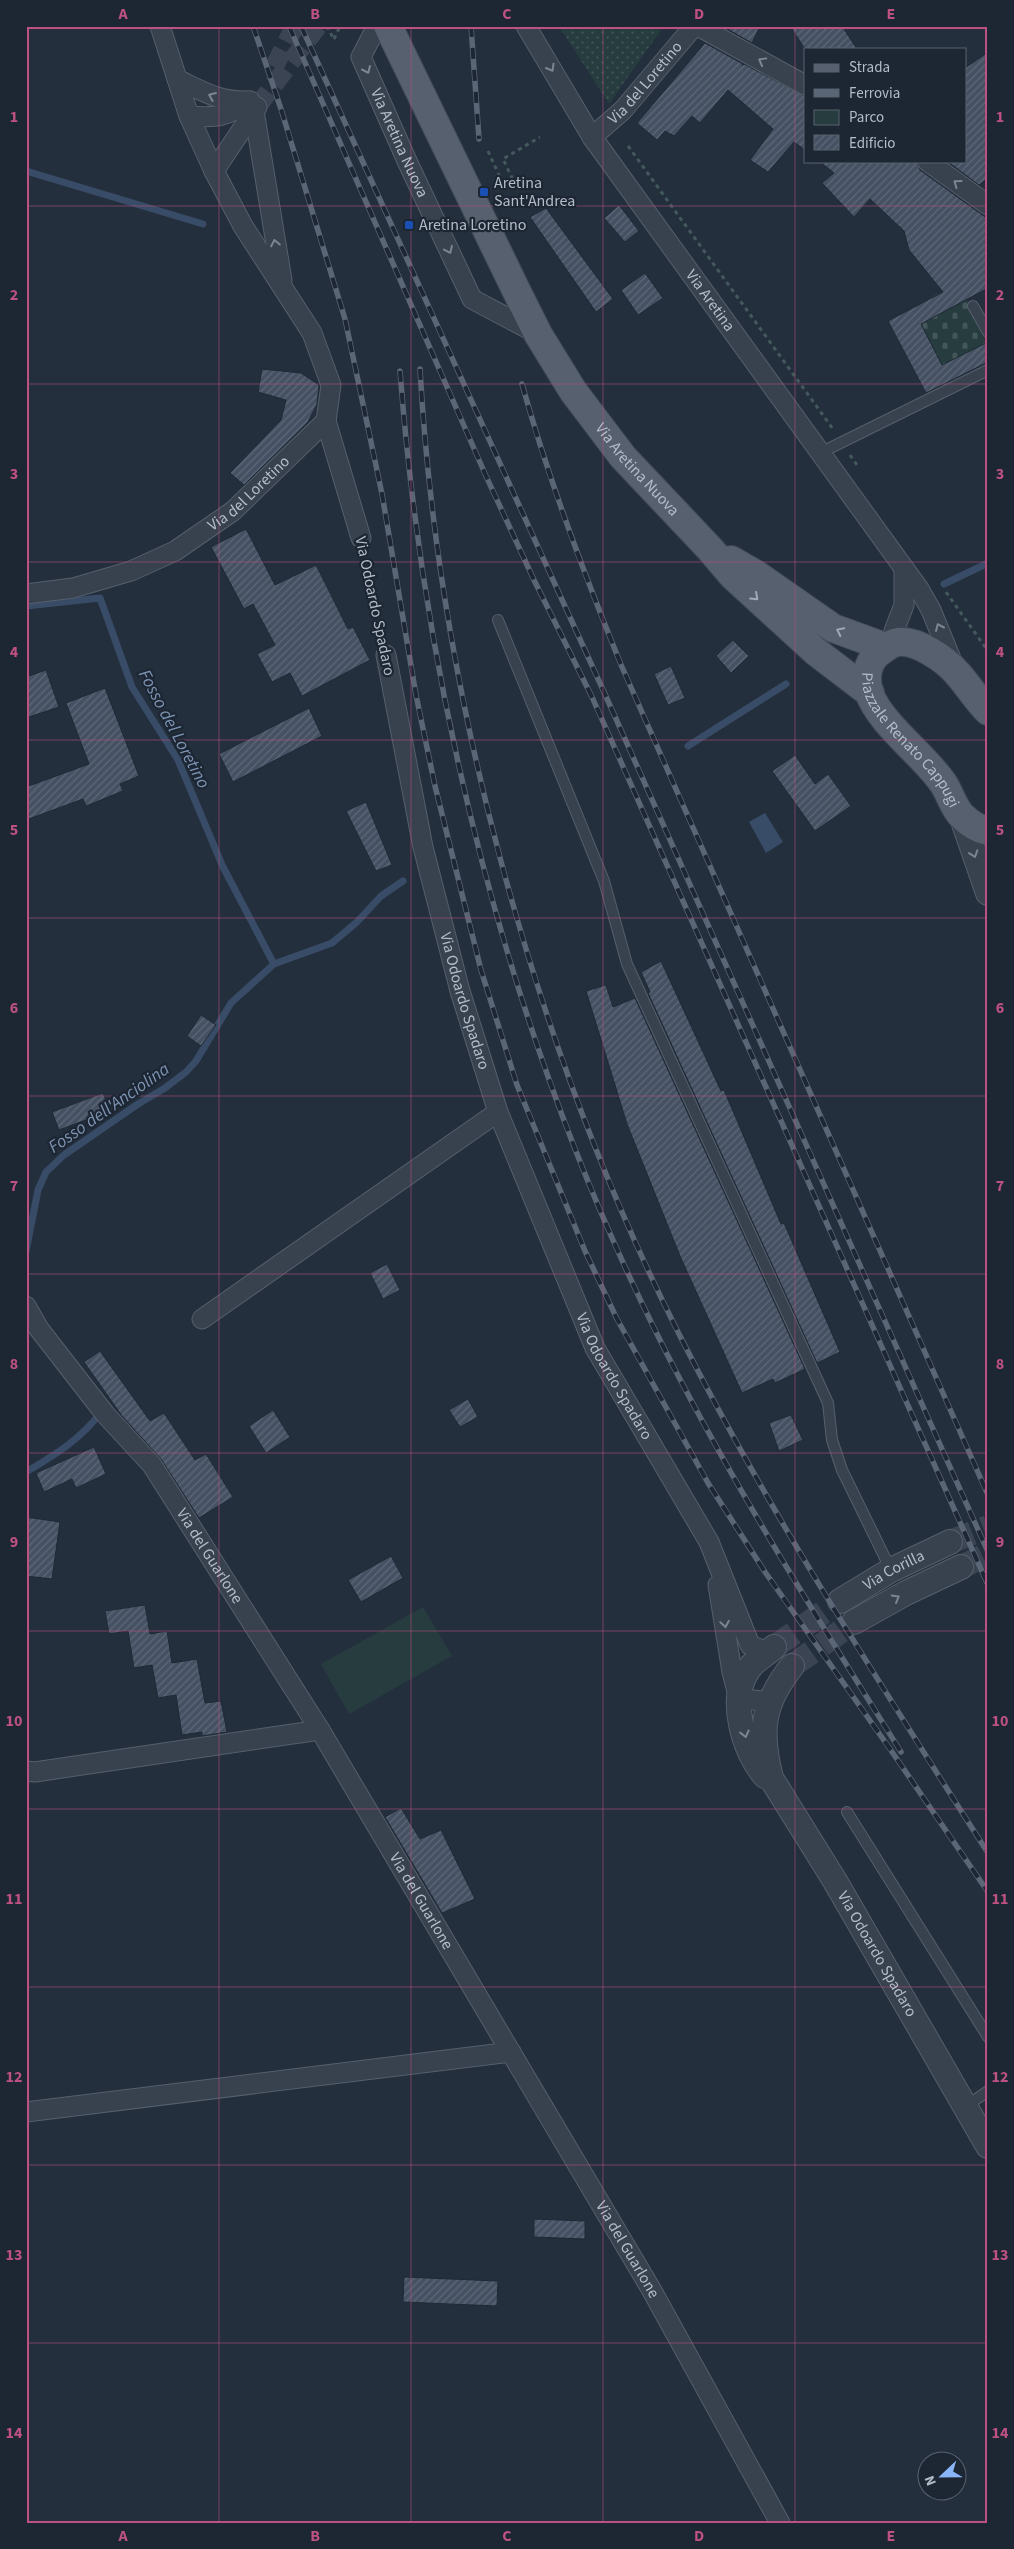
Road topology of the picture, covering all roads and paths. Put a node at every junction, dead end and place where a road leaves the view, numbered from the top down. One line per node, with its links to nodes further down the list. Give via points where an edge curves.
1 (160, 26): 9 (street)
2 (327, 26): 3 (path, via 334,40)
3 (340, 26)
4 (377, 26): 23 (street, Via Aretina Nuova, one-way to 23, via 361,58 472,299)
5 (388, 26): 23 (main road, Via Aretina Nuova)
6 (526, 26): 14 (street, Via Aretina, one-way to 14)
7 (694, 26): 14 (street, Via del Loretino, via 623,110)
8 (698, 26): 10 (street, one-way to 8)
9 (177, 79): 11 (street, one-way to 9, via 216,98); 12 (street)
10 (804, 84)
11 (253, 106): 12 (street, via 225,116); 18 (street); 20 (street, one-way to 11)
12 (189, 116): 18 (street)
13 (540, 137): 16 (path, via 503,159 513,180 503,184)
14 (592, 137): 27 (street, Via Aretina)
15 (628, 146): 26 (path)
16 (488, 151)
17 (928, 162): 19 (street, one-way to 17)
18 (214, 171): 20 (street, via 243,226)
19 (988, 205)
20 (284, 291): 25 (street, via 312,333 331,385)
21 (973, 306): 22 (lane)
22 (988, 332)
23 (538, 334): 30 (main road, Via Aretina Nuova, via 573,391 623,458)
24 (988, 370): 26 (lane)
25 (326, 422): 29 (street, Via Odoardo Spadaro); 33 (street, Via del Loretino, via 233,511 175,550 131,571 73,588)
26 (842, 442): 27 (lane); 28 (path)
27 (820, 453): 31 (street, Via Aretina)
28 (863, 474)
29 (361, 538): 37 (path, Via Odoardo Spadaro)
30 (710, 548): 35 (main road, Via Aretina Nuova, one-way to 30, via 833,628 758,575); 39 (main road, Via Aretina Nuova, one-way to 39, via 733,576 784,624)
31 (904, 570): 35 (street, via 904,605); 38 (street, Via Aretina, one-way to 31, via 931,610)
32 (944, 590): 36 (path)
33 (26, 594)
34 (498, 620): 50 (lane, via 604,881 627,964 828,1403 832,1440 842,1470)
35 (888, 646): 38 (main road, Piazzale Renato Cappugi, via 907,642 921,647); 39 (main road, Piazzale Renato Cappugi, via 875,656 869,666)
36 (988, 651)
37 (386, 655): 44 (street, Via Odoardo Spadaro, via 423,847 460,991)
38 (956, 672): 40 (main road, Piazzale Renato Cappugi)
39 (870, 693): 41 (main road, Piazzale Renato Cappugi, via 888,721 944,783)
40 (988, 711)
41 (961, 815): 42 (main road, Piazzale Renato Cappugi); 43 (street, one-way to 43)
42 (988, 831)
43 (988, 893)
44 (498, 1112): 46 (street); 47 (street, Via Odoardo Spadaro, via 595,1348)
45 (26, 1306): 57 (street, Via del Guarlone, via 39,1329 103,1411 152,1465)
46 (202, 1319)
47 (709, 1542): 53 (street, Via Odoardo Spadaro, via 750,1645 762,1650); 55 (street, Via Odoardo Spadaro, one-way to 55)
48 (950, 1542): 50 (street, Via Corilla)
49 (961, 1567): 52 (street, Via Corilla, one-way to 49)
50 (891, 1570): 51 (street, Via Corilla)
51 (840, 1601)
52 (854, 1622)
53 (774, 1647): 55 (street, via 748,1670)
54 (792, 1666): 56 (street)
55 (739, 1698): 56 (street); 59 (street, one-way to 59, via 746,1740 760,1770)
56 (769, 1701): 59 (street, Via Odoardo Spadaro, via 764,1725 767,1762)
57 (320, 1730): 58 (street); 62 (street, Via del Guarlone)
58 (26, 1771)
59 (780, 1793): 64 (street, Via Odoardo Spadaro, via 835,1881)
60 (847, 1812): 61 (lane)
61 (988, 2037)
62 (511, 2052): 65 (street); 67 (street, Via del Guarlone, via 651,2289)
63 (988, 2091): 64 (lane)
64 (965, 2107): 66 (street, Via Odoardo Spadaro)
65 (26, 2112)
66 (988, 2146)
67 (780, 2523)

